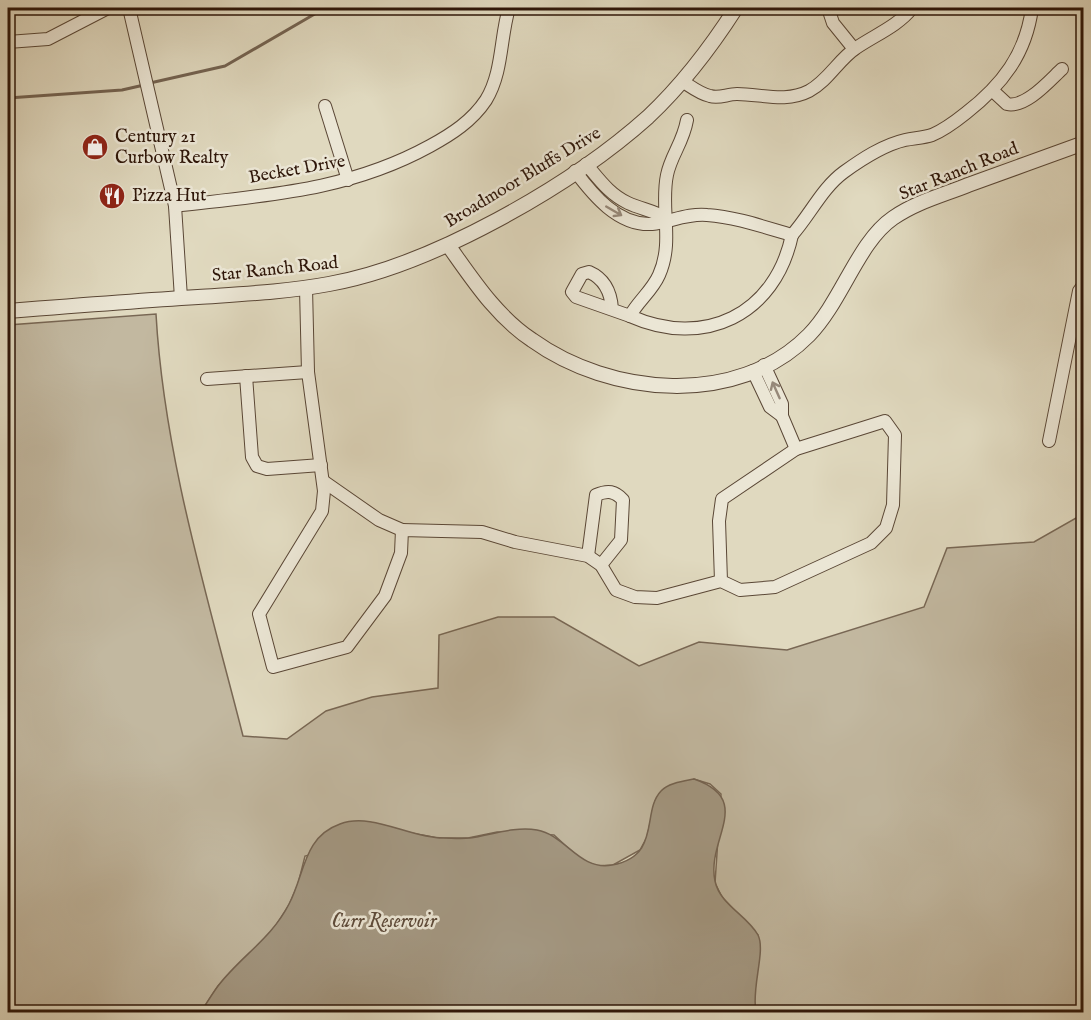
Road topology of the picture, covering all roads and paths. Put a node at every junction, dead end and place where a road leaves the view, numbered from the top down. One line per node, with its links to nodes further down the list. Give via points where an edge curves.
1 (108, 8): 8 (street, via 48,39)
2 (509, 8): 17 (street, Becket Drive, via 492,88 476,113 450,135 410,157)
3 (736, 8): 11 (street, Broadmoor Bluffs Drive)
4 (828, 8): 9 (street, via 833,23)
5 (912, 8): 9 (street)
6 (1032, 8): 12 (street, via 1020,51)
7 (134, 9): 18 (street)
8 (8, 42)
9 (854, 49): 11 (street, via 818,85 798,95 774,98 737,94 717,98)
10 (1062, 69): 12 (street, via 1017,104 1007,104)
11 (682, 81): 16 (street, Broadmoor Bluffs Drive, via 648,116)
12 (993, 92): 20 (street, via 944,129 893,143 844,172)
13 (325, 106): 17 (street)
14 (687, 120): 19 (street, via 667,176 664,200)
15 (1083, 143): 28 (street, Star Ranch Road, via 926,201 892,219 867,246 821,322 790,351)
16 (581, 167): 19 (street, via 618,198); 21 (street, Broadmoor Bluffs Drive)
17 (348, 180): 18 (street, Becket Drive)
18 (176, 206): 24 (street)
19 (668, 219): 20 (street, via 704,214 734,218); 27 (street, via 659,276)
20 (792, 235): 27 (street, via 778,276 758,299 733,317 704,328 669,330)
21 (448, 245): 23 (street, Star Ranch Road, via 363,277); 28 (street, Star Ranch Road, via 510,322 531,340 578,366 650,385 699,385)
22 (1083, 284): 32 (street)
23 (306, 288): 24 (street, Star Ranch Road); 29 (street)
24 (181, 298): 26 (street, Star Ranch Road)
25 (612, 309): 27 (street)
26 (8, 311)
27 (630, 316)
28 (759, 368): 33 (street, via 782,404 782,416)
29 (308, 372): 30 (street); 34 (street)
30 (246, 376): 31 (street); 34 (street, via 252,458 256,466 267,469)
31 (207, 379)
32 (1049, 441)
33 (796, 449): 39 (street, via 722,499); 39 (street, via 885,421 896,435 893,505 886,528 871,543 775,587 740,590)
34 (321, 465): 35 (street)
35 (323, 481): 36 (street, via 379,520); 36 (street, via 322,511 259,614 273,667 347,647 385,596 401,553)
36 (402, 530): 37 (street, via 482,532)
37 (588, 556): 38 (street); 38 (street, via 596,495 605,491 617,493 623,500 621,540)
38 (601, 565): 39 (street, via 616,590 635,597 657,598)
39 (721, 581)

